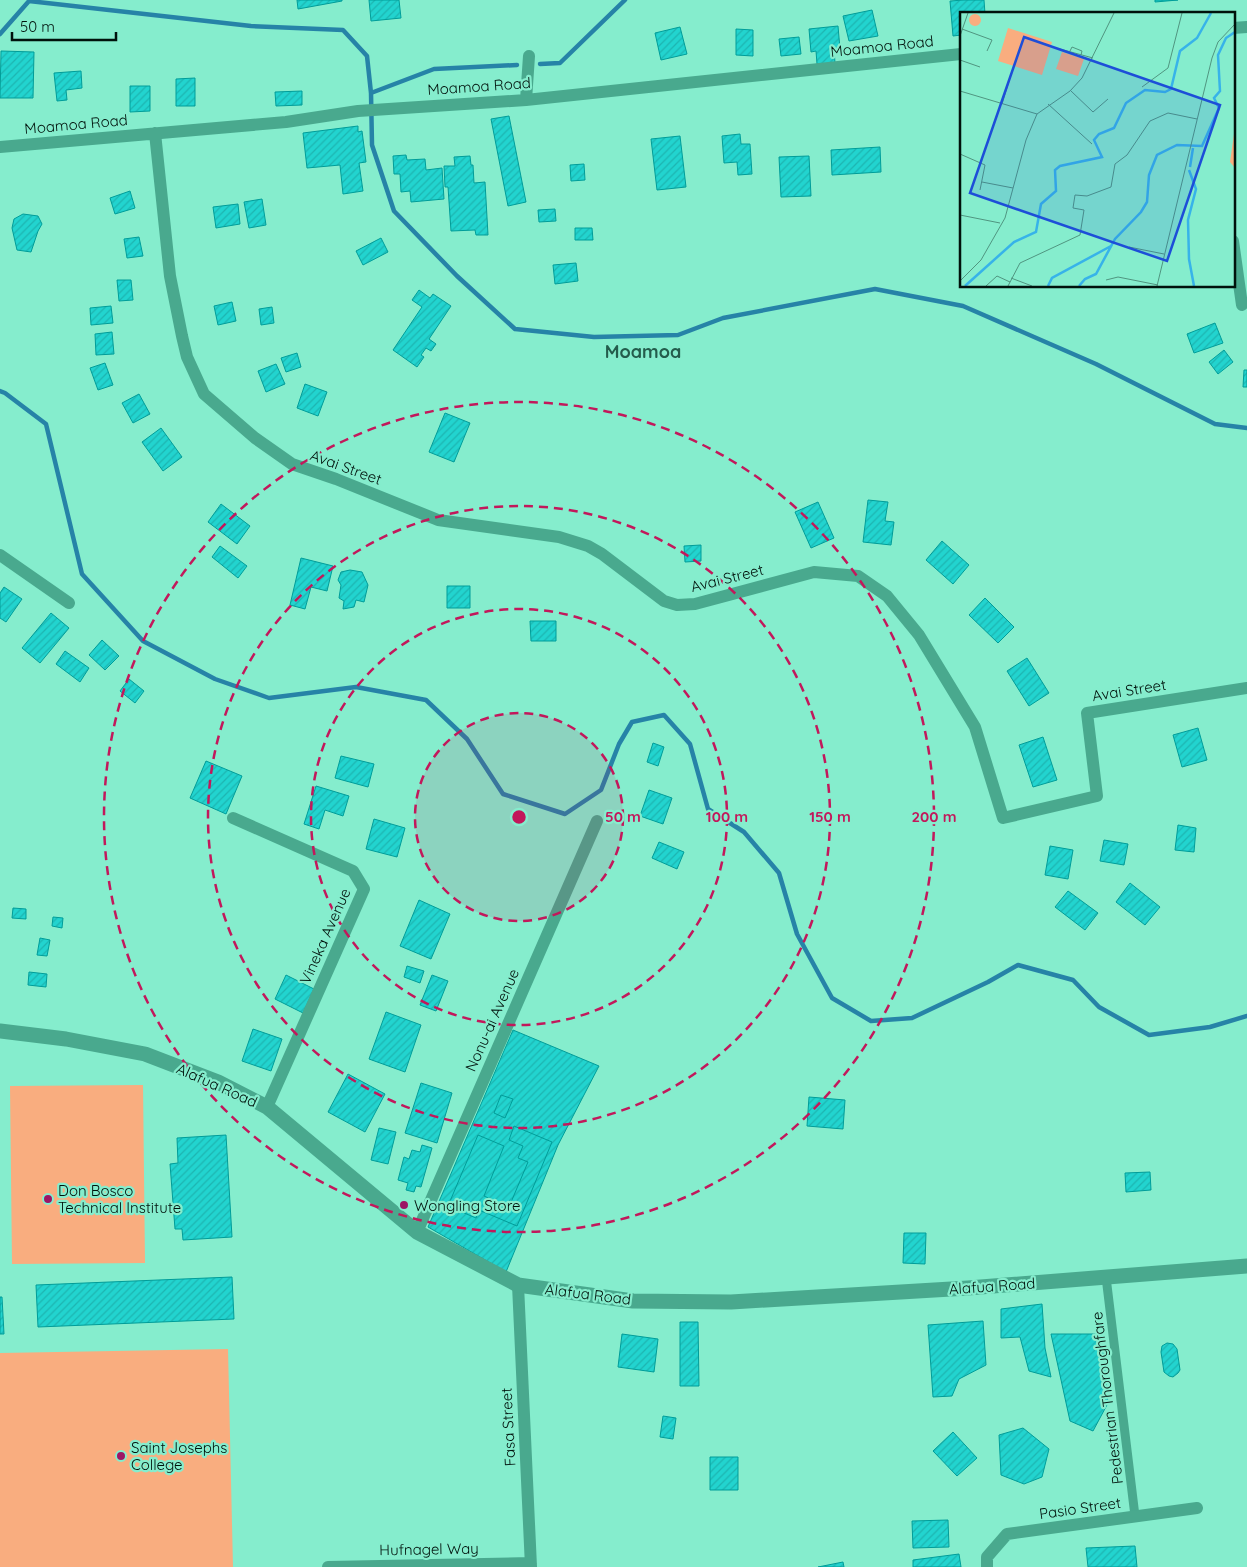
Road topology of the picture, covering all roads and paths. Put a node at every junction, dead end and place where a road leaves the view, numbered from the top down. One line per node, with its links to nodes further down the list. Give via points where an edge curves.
1 (1247, 27): 2 (street)
2 (1234, 28)
3 (960, 54): 5 (street, Moamoa Road)
4 (529, 56): 5 (street)
5 (526, 100): 6 (street, Moamoa Road, via 391,108 286,122)
6 (155, 133): 7 (street, Moamoa Road); 12 (street, Avai Street, via 170,276 187,357 204,394 255,438 292,464 438,520 559,537 588,546 664,601 677,605 695,604 814,572 858,576 887,596 919,635 975,727 1003,818 1097,796 1086,713)
7 (0, 147)
8 (1234, 248): 9 (street)
9 (1242, 305)
10 (0, 555): 11 (street)
11 (69, 603)
12 (1247, 688)
13 (233, 818): 16 (street, Vineka Avenue, via 353,871 364,889)
14 (597, 821): 17 (street, Nonu-ai Avenue)
15 (0, 1031): 16 (street, Alafua Road, via 145,1054 218,1082)
16 (267, 1107): 17 (street, Alafua Road)
17 (417, 1232): 20 (street, Alafua Road)
18 (1247, 1266): 19 (street, Alafua Road)
19 (1106, 1277): 20 (street, Alafua Road, via 731,1302 633,1301); 22 (street, Pedestrian Thoroughfare)
20 (518, 1286): 23 (street, Fasa Street)
21 (1197, 1508): 22 (street, Pasio Street)
22 (1136, 1516): 25 (street, Pasio Street, via 1007,1534 987,1557)
23 (531, 1565): 24 (street, Hufnagel Way)
24 (328, 1567)
25 (987, 1567)

